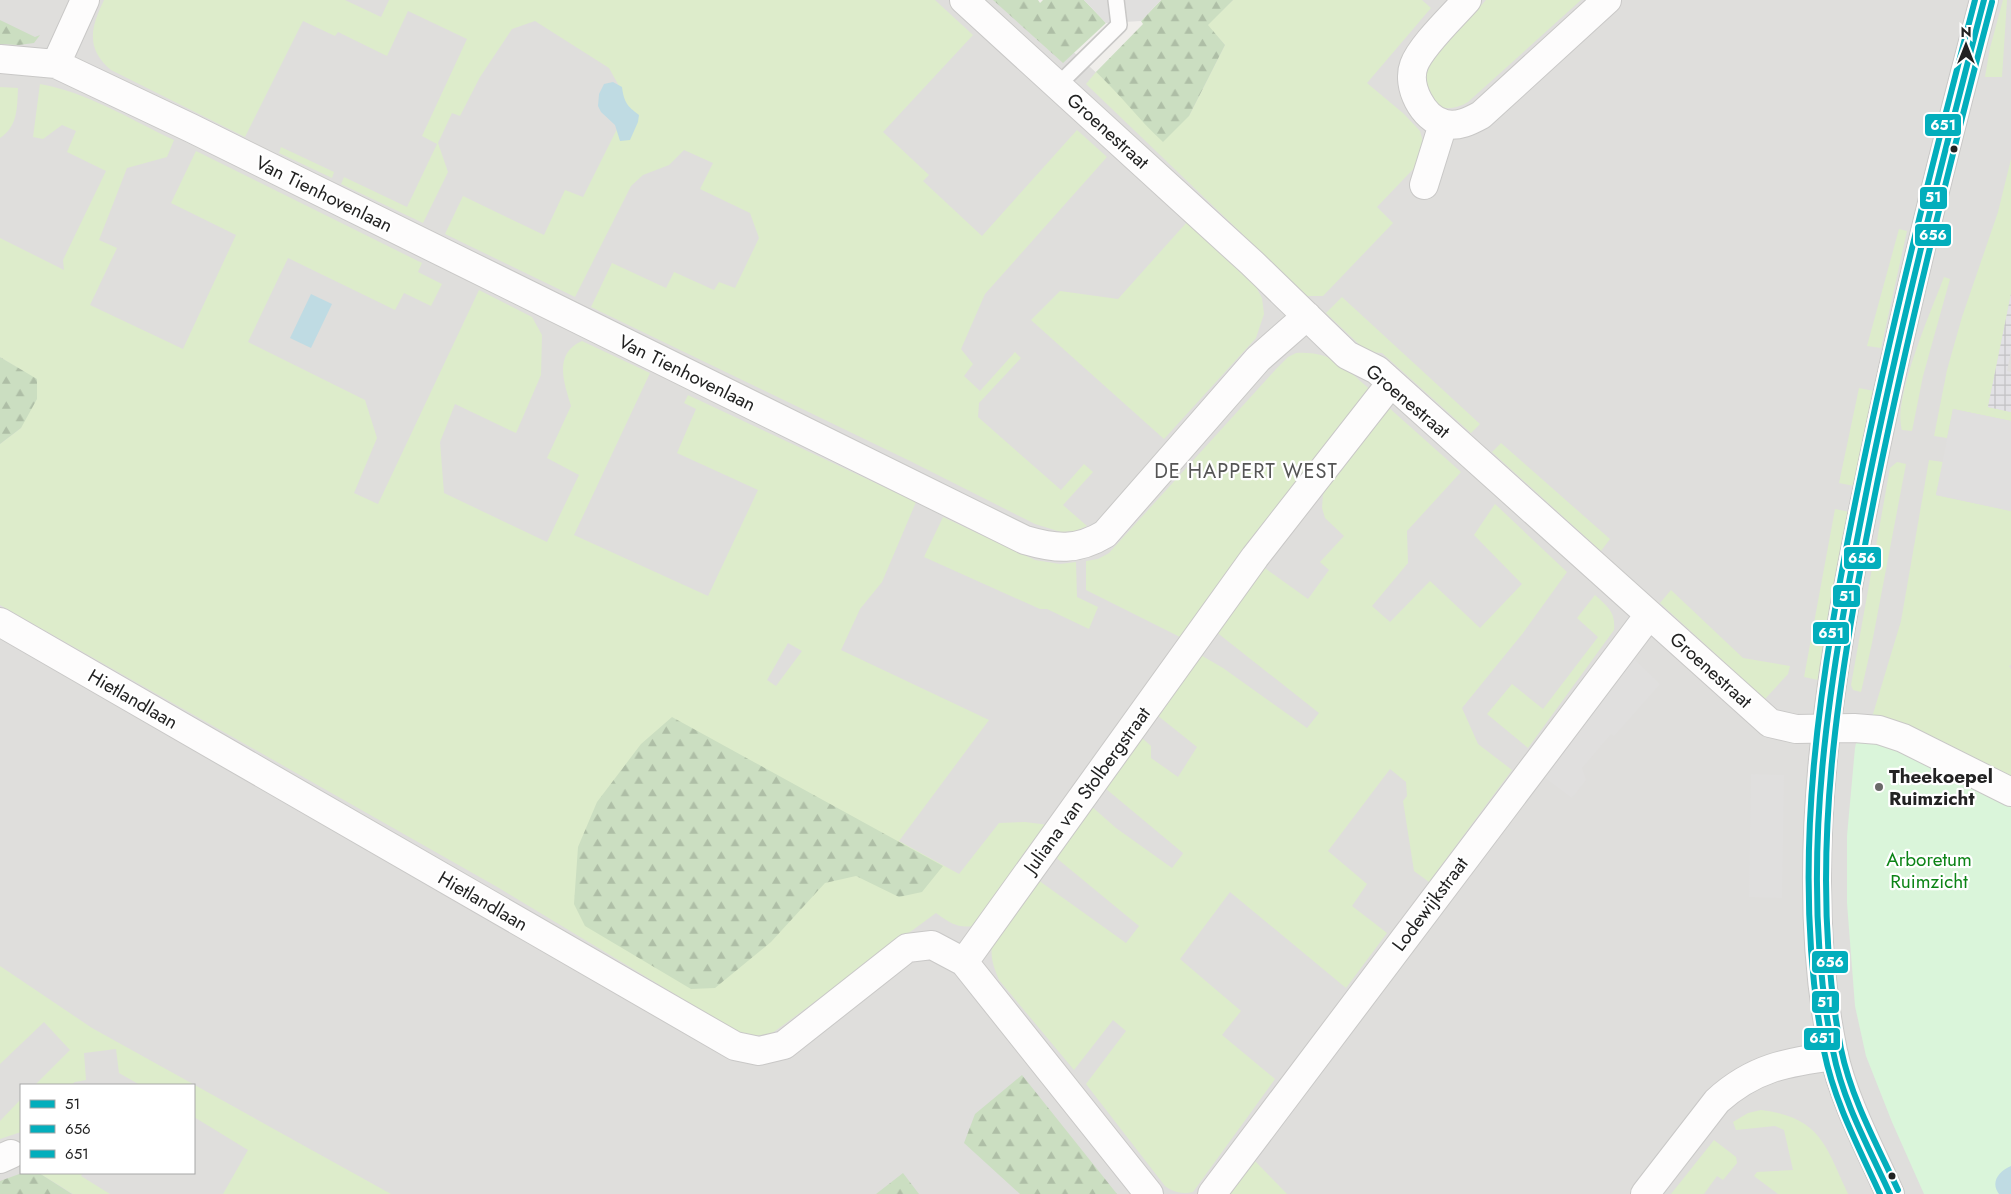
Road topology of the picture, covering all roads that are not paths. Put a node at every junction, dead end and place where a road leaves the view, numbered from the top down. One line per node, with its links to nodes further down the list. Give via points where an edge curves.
1 (86, 0): 8 (street)
2 (964, 0): 9 (street, Groenestraat)
3 (1116, 0): 9 (lane, via 1119,25)
4 (1467, 0): 10 (street, via 1418,55 1413,66 1411,78 1417,100)
5 (1607, 0): 10 (street, via 1481,115 1469,122)
6 (1984, 0): 16 (street, via 1936,181 1893,364 1848,590)
7 (0, 59): 8 (street, Van Tienhovenlaan)
8 (56, 64): 12 (street, Van Tienhovenlaan, via 1025,540 1043,545 1080,546 1105,534 1258,360)
9 (1058, 85): 12 (street, Groenestraat)
10 (1443, 124): 11 (street)
11 (1424, 185)
12 (1307, 316): 13 (street, Groenestraat, via 1347,355 1377,370)
13 (1391, 383): 14 (street, Groenestraat); 18 (street, Juliana van Stolbergstraat, via 1255,557)
14 (1648, 614): 16 (street, Groenestraat, via 1770,724 1796,730); 21 (street, Lodewijkstraat)
15 (0, 622): 18 (street, Hietlandlaan, via 735,1046 759,1051 784,1045 907,948 932,946)
16 (1826, 728): 17 (street, Groenestraat, via 1879,730 1903,738); 19 (street, via 1816,884 1826,1016)
17 (2011, 792)
18 (964, 962): 20 (street)
19 (1834, 1056): 22 (street, via 1773,1068 1748,1077 1731,1088 1717,1101); 23 (street, via 1848,1098)
20 (1148, 1194)
21 (1212, 1194)
22 (1645, 1194)
23 (1890, 1194)

